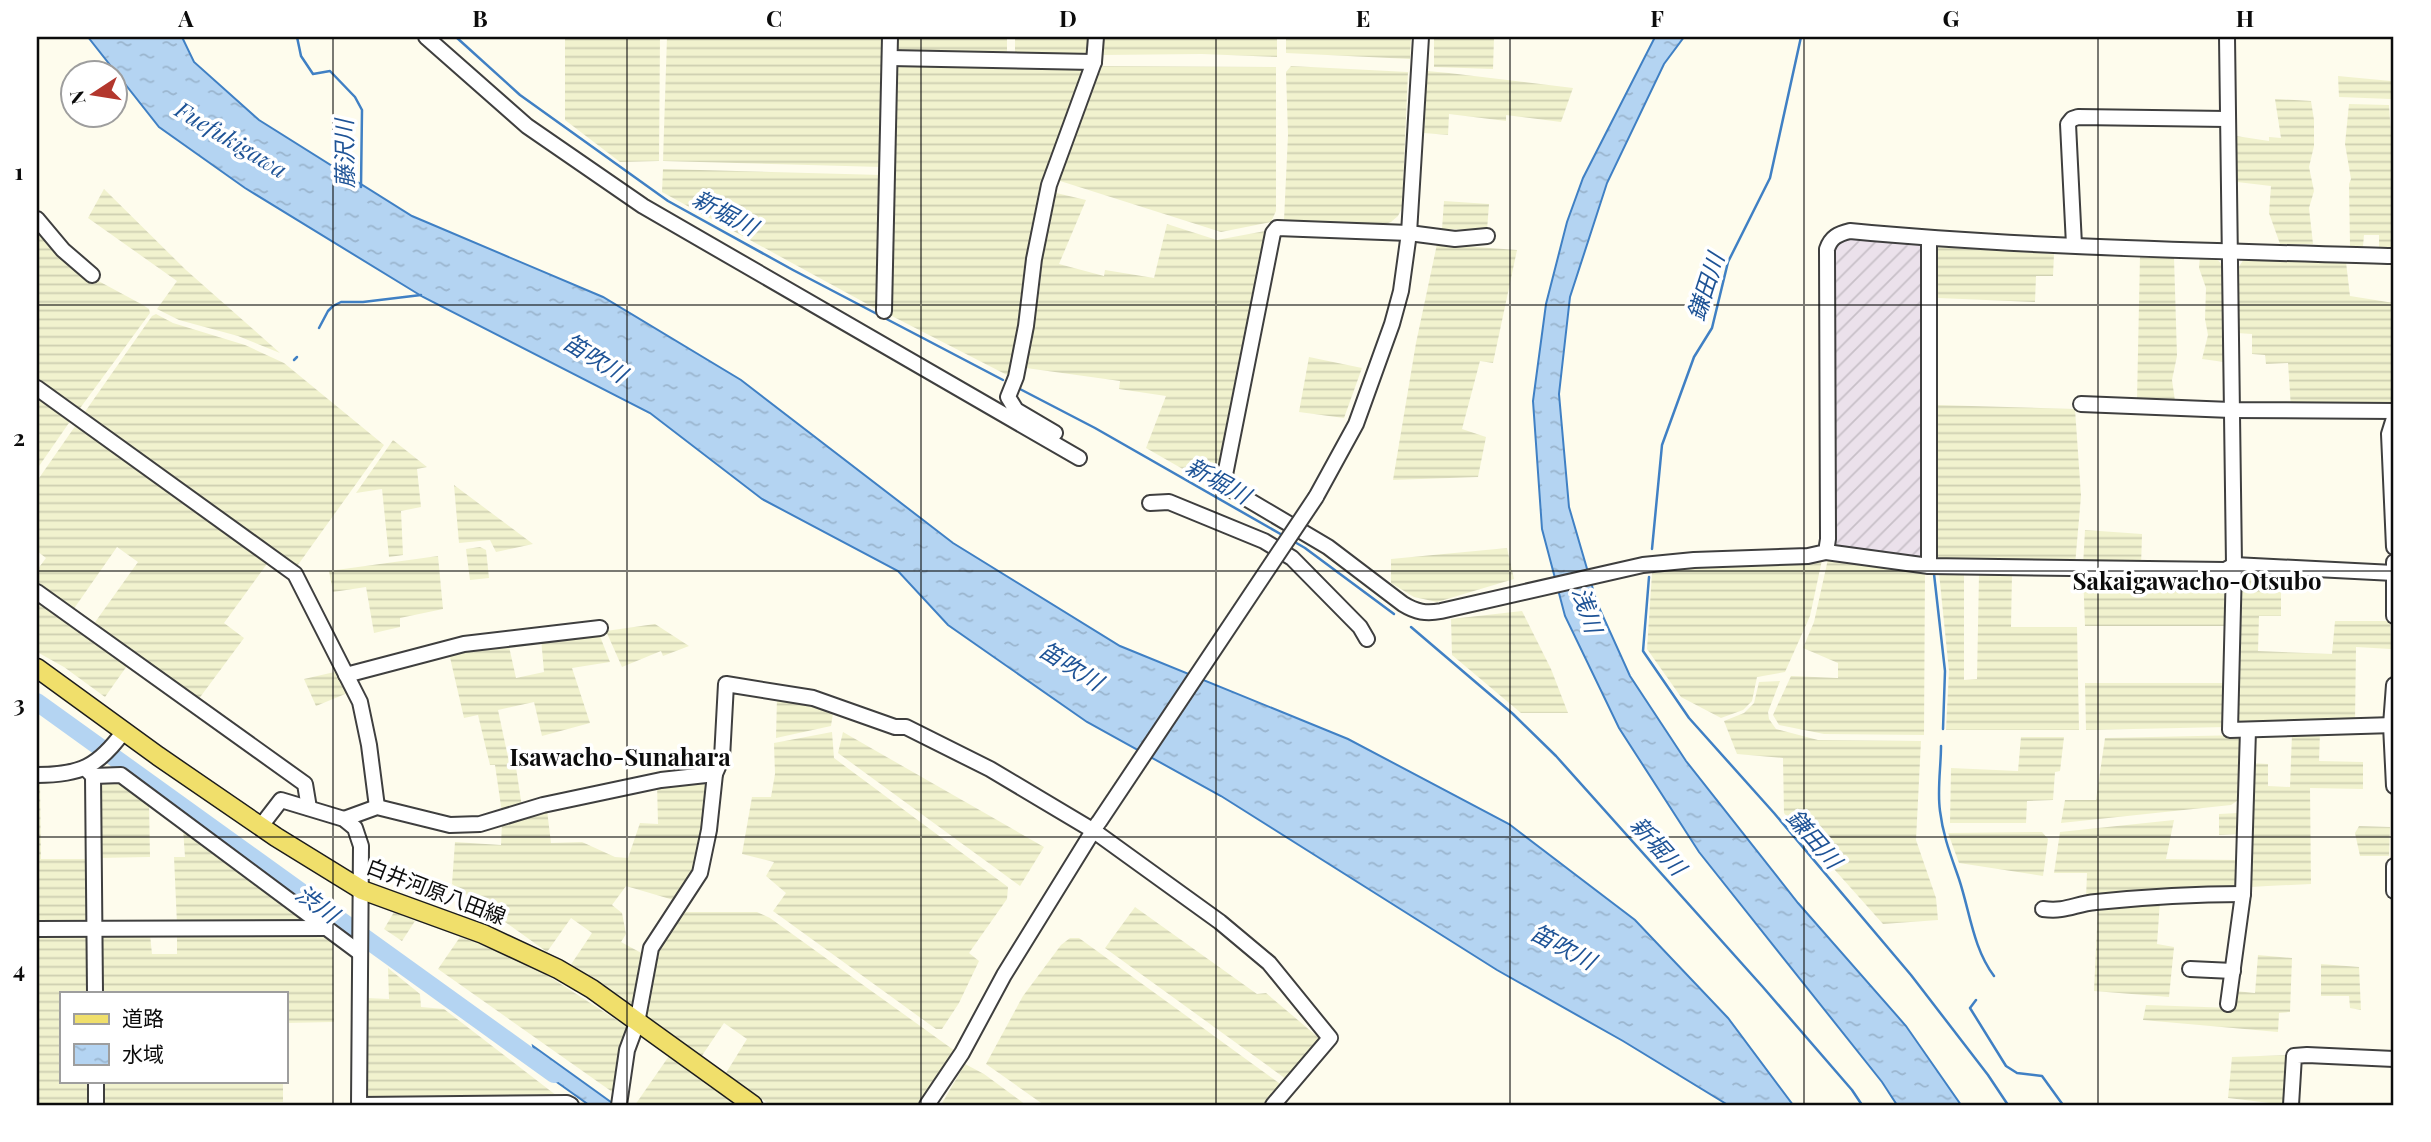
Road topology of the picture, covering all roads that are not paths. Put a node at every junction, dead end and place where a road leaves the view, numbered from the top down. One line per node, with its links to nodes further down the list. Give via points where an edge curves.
1 (426, 37): 7 (street, via 527,125 643,206 1082,460 1077,446 1016,410 1008,397 1026,326 1049,185)
2 (890, 37): 6 (street)
3 (1096, 37): 7 (street)
4 (1421, 37): 10 (street)
5 (2227, 37): 8 (street)
6 (890, 58): 7 (street); 17 (street)
7 (1094, 62)
8 (2227, 119): 13 (street, via 2072,119 2068,124); 14 (street)
9 (37, 219): 16 (street)
10 (1409, 233): 11 (street, via 1455,239); 25 (street, via 1286,227 1273,233 1224,484 1230,489 1328,547 1413,611 1423,613 1665,562); 47 (street, bridge, via 1392,324 1356,424 1316,496)
11 (1487, 236)
12 (1929, 238): 13 (street); 25 (street, via 1850,231 1835,237 1827,249); 27 (street)
13 (2074, 246): 14 (street)
14 (2231, 252): 15 (street); 20 (street)
15 (2394, 256)
16 (92, 275)
17 (884, 311)
18 (37, 388): 34 (street, via 295,574)
19 (2081, 404): 20 (street)
20 (2231, 410): 21 (street); 26 (street)
21 (2394, 411)
22 (2394, 418): 24 (street, via 2389,434)
23 (1150, 503): 32 (street, via 1169,502 1264,541 1292,558 1360,626)
24 (2394, 547)
25 (1826, 552): 27 (street)
26 (2234, 565): 27 (street, via 2225,570); 28 (street); 37 (street, via 2230,730)
27 (1929, 566)
28 (2394, 570): 30 (street)
29 (37, 592): 44 (street, via 305,784)
30 (2394, 616)
31 (600, 628): 34 (street, via 464,644)
32 (1367, 639)
33 (37, 668): 38 (main road, 白井河原八田線)
34 (346, 675): 43 (street, via 359,702)
35 (2394, 685): 36 (street)
36 (2392, 725): 37 (street); 42 (street)
37 (2248, 730): 51 (street)
38 (119, 738): 39 (street); 46 (main road, 白井河原八田線)
39 (90, 769): 41 (street); 53 (street, via 121,775); 55 (street)
40 (715, 774): 43 (street, via 635,785 481,824 450,825); 47 (street, via 722,758 726,684 790,692 906,727); 61 (street, via 700,873 651,948)
41 (37, 775)
42 (2394, 786)
43 (377, 807): 45 (street)
44 (309, 808): 45 (street); 46 (street, via 281,800)
45 (344, 819): 49 (street, via 355,828 361,846)
46 (261, 826): 49 (main road, 白井河原八田線)
47 (1096, 826): 69 (street); 70 (street, via 1259,953 1330,1038)
48 (2394, 866): 50 (street)
49 (362, 890): 56 (street); 61 (main road, 白井河原八田線, via 531,955 592,989)
50 (2394, 891)
51 (2242, 894): 52 (street, via 2143,896 2059,911); 58 (street)
52 (2043, 909)
53 (324, 928): 55 (street); 56 (street)
54 (37, 929): 55 (street)
55 (95, 929): 59 (street)
56 (360, 950): 66 (street)
57 (2190, 970): 58 (street)
58 (2233, 971): 60 (street)
59 (95, 992)
60 (2228, 1004)
61 (637, 1023): 64 (street, via 627,1050); 68 (main road, 白井河原八田線)
62 (2394, 1059): 71 (street, via 2294,1056)
63 (96, 1082): 65 (street)
64 (619, 1103)
65 (96, 1105)
66 (360, 1105): 67 (street)
67 (571, 1105)
68 (753, 1105)
69 (928, 1105)
70 (1273, 1105)
71 (2291, 1105)

